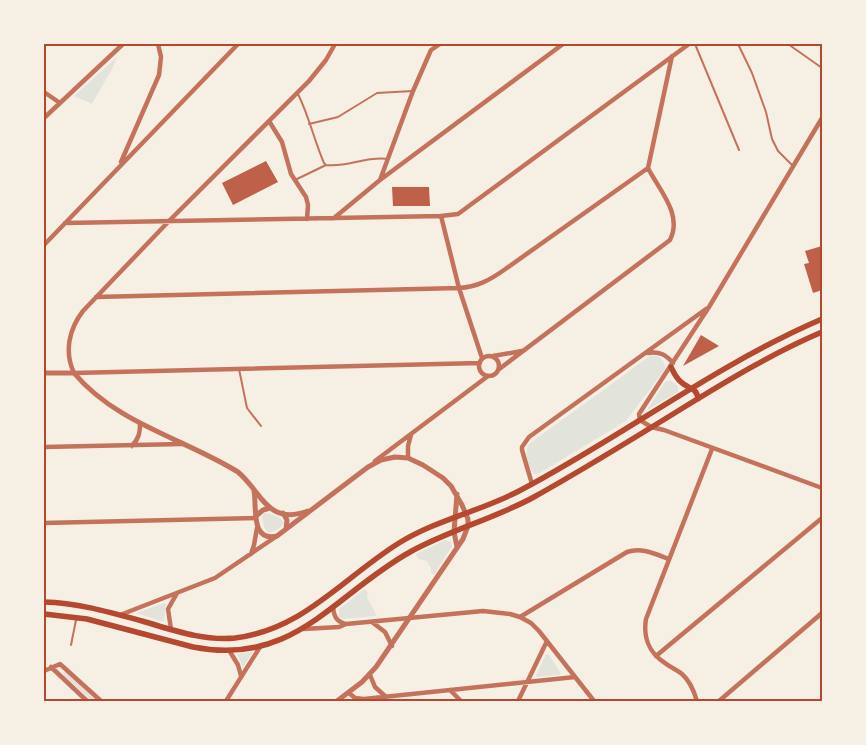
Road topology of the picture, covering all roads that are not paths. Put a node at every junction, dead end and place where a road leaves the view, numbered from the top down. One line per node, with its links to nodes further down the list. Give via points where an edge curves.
1 (122, 44): 18 (street)
2 (158, 44): 25 (street, via 161,57 159,75)
3 (238, 44): 25 (street)
4 (335, 44): 17 (street, via 326,60)
5 (432, 44): 12 (street)
6 (440, 44): 12 (street)
7 (563, 44): 30 (street)
8 (689, 44): 13 (street)
9 (695, 44): 23 (lane)
10 (738, 44): 27 (lane, via 752,72 772,139 778,151)
11 (788, 44): 14 (lane)
12 (431, 50): 15 (street)
13 (672, 56): 28 (street); 31 (street, via 464,210)
14 (822, 68)
15 (413, 91): 22 (lane, via 377,92 338,117); 24 (street)
16 (44, 92): 18 (street)
17 (297, 92): 21 (street); 22 (lane)
18 (60, 103): 19 (street)
19 (44, 118)
20 (822, 118): 27 (street)
21 (269, 121): 29 (street, via 282,142); 34 (street)
22 (309, 124): 26 (lane)
23 (739, 150)
24 (388, 159): 26 (lane, via 376,157); 30 (street)
25 (120, 165): 35 (street)
26 (326, 165): 29 (lane)
27 (794, 167): 39 (street)
28 (648, 168): 37 (street, via 490,280 477,286); 42 (street, via 672,210 675,227 670,240)
29 (295, 180): 33 (street, via 308,202)
30 (380, 180): 32 (street)
31 (442, 216): 32 (street); 37 (street)
32 (334, 218): 33 (street)
33 (307, 219): 34 (street)
34 (168, 221): 35 (street); 38 (street)
35 (65, 223): 36 (street)
36 (44, 245)
37 (459, 288): 38 (street); 45 (street)
38 (96, 297): 50 (street, via 72,328 69,362)
39 (709, 307): 43 (street); 46 (street)
40 (822, 320): 54 (main road, via 770,343)
41 (822, 332): 55 (main road, via 762,361)
42 (524, 351): 44 (street); 48 (street)
43 (647, 353): 46 (street, via 660,352); 67 (street, via 530,437 522,450)
44 (492, 356): 45 (street); 48 (street, via 499,364)
45 (481, 361): 47 (street); 49 (street)
46 (672, 365): 54 (main road, via 679,381); 56 (street, via 639,414)
47 (239, 369): 50 (street); 58 (lane, via 247,408)
48 (498, 370): 52 (street)
49 (481, 371): 52 (street); 53 (street)
50 (74, 372): 51 (street); 57 (street, via 108,406)
51 (44, 373)
52 (488, 376): 53 (street)
53 (476, 385): 60 (street)
54 (693, 388): 55 (main road); 56 (main road)
55 (698, 399): 59 (main road)
56 (640, 420): 59 (street); 67 (main road)
57 (140, 423): 61 (street); 62 (street, via 138,439)
58 (261, 426)
59 (651, 427): 64 (street); 79 (main road, via 534,497)
60 (411, 434): 65 (street); 66 (street)
61 (183, 444): 62 (street); 69 (street, via 238,472)
62 (132, 446): 63 (street)
63 (44, 447)
64 (712, 448): 68 (street); 88 (street)
65 (408, 458): 66 (street, via 388,458); 70 (street, via 434,471)
66 (368, 467): 72 (street)
67 (532, 484): 74 (main road)
68 (822, 488)
69 (254, 490): 71 (street); 75 (street)
70 (457, 494): 74 (street); 76 (street)
71 (270, 508): 73 (street); 75 (street)
72 (311, 510): 73 (street, via 298,514); 81 (street)
73 (283, 513): 81 (street, via 287,520)
74 (466, 514): 76 (main road); 79 (street)
75 (256, 517): 78 (street); 80 (street)
76 (456, 518): 82 (street); 84 (main road)
77 (822, 518): 109 (street)
78 (44, 523)
79 (468, 526): 82 (main road); 86 (street)
80 (257, 528): 83 (street, via 264,536); 87 (street)
81 (286, 530): 83 (street)
82 (454, 532): 85 (main road); 86 (street)
83 (277, 536): 87 (street)
84 (412, 536): 85 (main road); 102 (main road, via 296,618)
85 (417, 548): 91 (main road)
86 (457, 548): 97 (street)
87 (250, 555): 89 (street, via 215,578)
88 (669, 559): 96 (street, via 643,550 627,552); 109 (street, via 645,626 645,637)
89 (176, 594): 94 (street); 101 (street, via 168,609)
90 (44, 602): 94 (main road)
91 (333, 607): 99 (street, via 337,620); 100 (main road)
92 (822, 613): 127 (street)
93 (44, 614): 95 (main road)
94 (120, 615): 101 (main road)
95 (76, 617): 105 (lane); 108 (main road, via 193,647)
96 (520, 617): 97 (street, via 484,611); 104 (street, via 531,623)
97 (411, 618): 98 (street); 106 (street)
98 (372, 622): 99 (street); 106 (street, via 385,632)
99 (346, 624): 100 (street)
100 (303, 629): 107 (main road)
101 (171, 630): 103 (main road, via 199,637)
102 (253, 635): 103 (main road); 107 (main road)
103 (234, 638): 108 (main road)
104 (547, 641): 114 (street); 115 (street)
105 (71, 645)
106 (392, 646): 112 (street)
107 (260, 647): 108 (main road); 113 (street)
108 (229, 650): 113 (street)
109 (656, 656): 126 (street, via 688,680)
110 (51, 667): 111 (street); 119 (street); 120 (street, via 62,665)
111 (44, 671)
112 (370, 675): 117 (street); 118 (street, via 375,687)
113 (241, 676): 121 (street)
114 (575, 677): 115 (street); 125 (street)
115 (526, 683): 116 (street); 124 (street)
116 (450, 690): 118 (street); 123 (street)
117 (349, 692): 118 (street, via 360,700); 122 (street)
118 (386, 696)
119 (87, 701)
120 (101, 701)
121 (226, 701)
122 (337, 701)
123 (461, 701)
124 (518, 701)
125 (594, 701)
126 (697, 701)
127 (719, 701)

